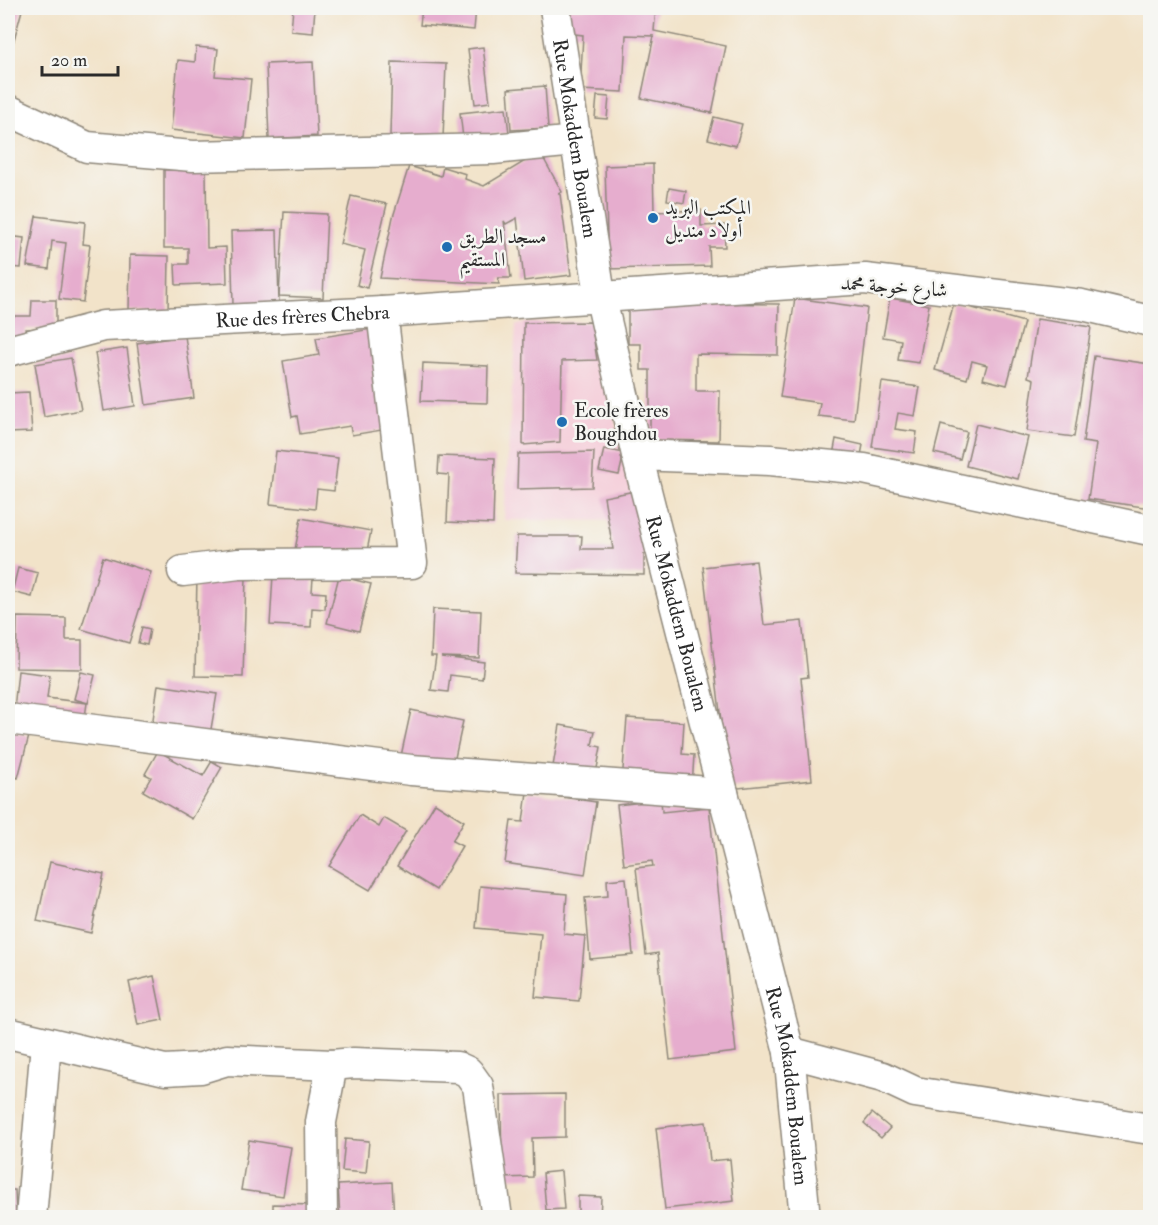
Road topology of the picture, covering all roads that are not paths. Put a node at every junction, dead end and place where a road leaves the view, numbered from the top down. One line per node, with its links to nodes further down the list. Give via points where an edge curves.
1 (555, 8): 3 (street, Rue Mokaddem Boualem)
2 (8, 110): 3 (street, via 87,147 193,156 493,149)
3 (576, 141): 4 (street, Rue Mokaddem Boualem)
4 (600, 295): 5 (street, Rue des frères Chebra); 6 (street, شارع خوجة محمد, via 865,279 1082,305); 8 (street, Rue Mokaddem Boualem)
5 (382, 312): 7 (street, Rue des frères Chebra, via 103,326); 10 (street, via 412,563 239,564)
6 (1150, 321)
7 (8, 351)
8 (637, 455): 9 (street, via 770,460 864,469); 12 (street, Rue Mokaddem Boualem)
9 (1150, 530)
10 (183, 571)
11 (8, 719): 12 (street, via 411,770)
12 (723, 793): 15 (street, Rue Mokaddem Boualem)
13 (8, 1033): 14 (street)
14 (46, 1043): 16 (street, via 165,1070 201,1068 227,1060); 18 (street)
15 (789, 1052): 17 (street, via 883,1077 915,1092); 21 (street, Rue Mokaddem Boualem)
16 (332, 1065): 19 (street, via 321,1122); 20 (street, via 457,1067 468,1072 478,1086)
17 (1150, 1129)
18 (31, 1218)
19 (322, 1218)
20 (497, 1218)
21 (805, 1218)

